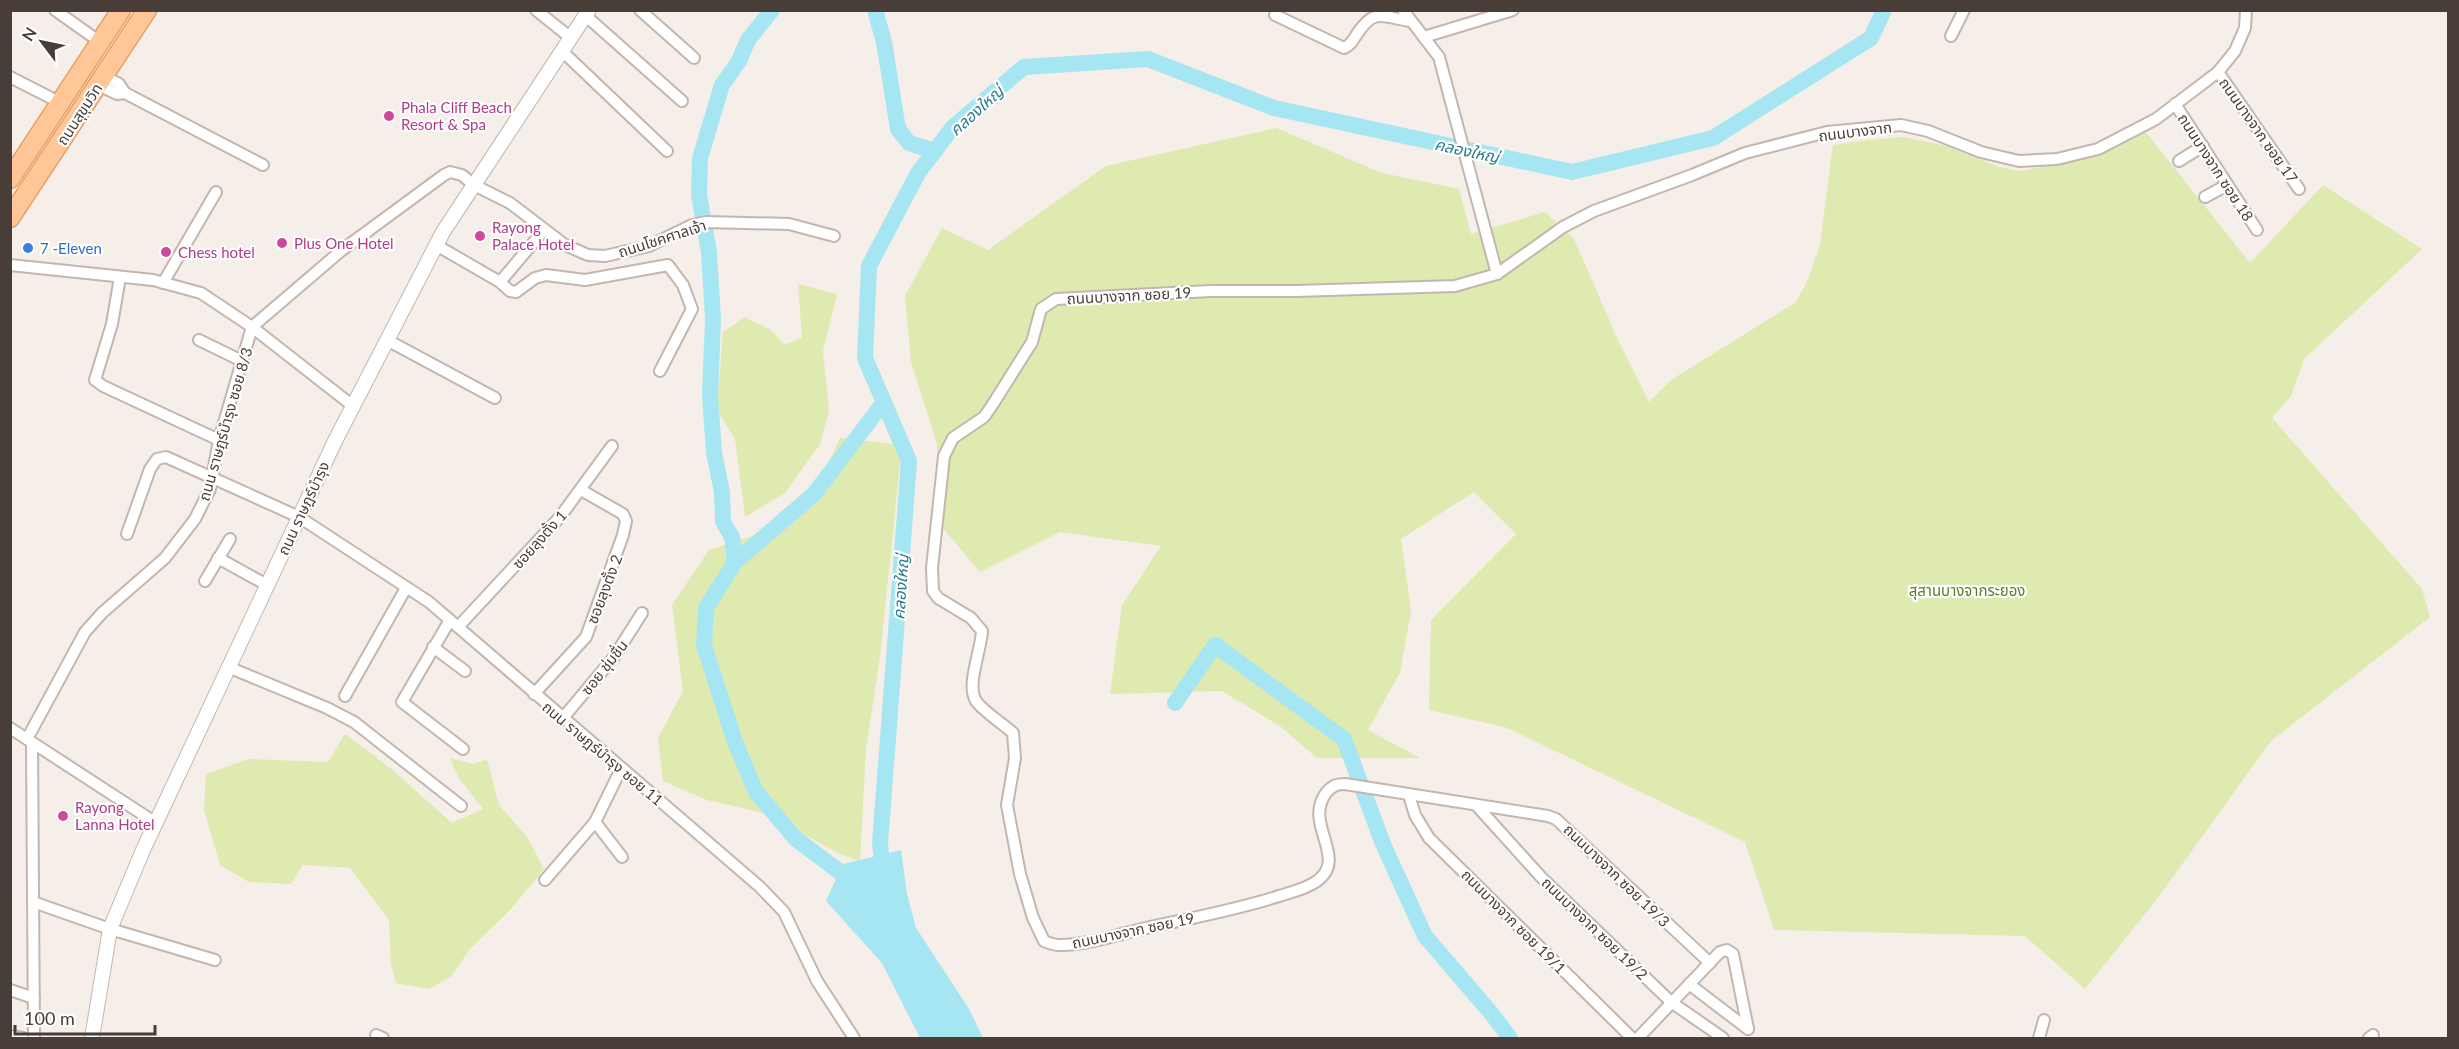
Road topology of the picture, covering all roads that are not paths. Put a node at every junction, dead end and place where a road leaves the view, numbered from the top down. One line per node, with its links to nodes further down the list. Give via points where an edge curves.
1 (56, 10): 16 (street)
2 (121, 10): 16 (main road, ถนนสุขุมวิท)
3 (147, 10): 21 (main road, ถนนสุขุมวิท)
4 (536, 10): 15 (street)
5 (640, 10): 18 (street)
6 (1403, 10): 12 (street)
7 (1513, 10): 14 (street)
8 (1964, 10): 13 (street)
9 (2246, 10): 19 (street, ถนนบางจาก, via 2245,28 2235,51)
10 (588, 13): 15 (street, ถนน ราษฎร์บำรุง); 22 (street)
11 (1275, 15): 12 (street, via 1344,48 1368,18)
12 (1410, 21): 14 (street)
13 (1951, 36)
14 (1424, 37): 41 (street, via 1439,57)
15 (571, 38): 17 (street, ถนน ราษฎร์บำรุง)
16 (100, 42): 23 (main road, ถนนสุขุมวิท)
17 (562, 51): 26 (street); 30 (street, ถนน ราษฎร์บำรุง)
18 (694, 58)
19 (2218, 72): 24 (street, ถนนบางจาก); 32 (street, ถนนบางจาก ซอย 17)
20 (10, 77): 23 (street)
21 (101, 80): 28 (street, via 119,84 124,93); 35 (main road, ถนนสุขุมวิท)
22 (682, 101)
23 (61, 103): 29 (main road, ถนนสุขุมวิท)
24 (2175, 104): 25 (street, ถนนบางจาก ซอย 18); 41 (street, ถนนบางจาก, via 2156,119 2098,149 2057,159 2019,161 1901,125 1827,132 1745,153 1594,211 1563,227)
25 (2203, 146): 27 (street); 31 (street, ถนนบางจาก ซอย 18)
26 (667, 151)
27 (2179, 161)
28 (263, 165)
29 (10, 179)
30 (474, 184): 36 (street, ถนนโชคศาลเจ้า, via 510,203); 39 (street, ถนน ราษฎร์บำรุง); 45 (street, ถนน ราษฎร์บำรุง ซอย 8/3, via 456,173 444,175 342,250)
31 (2227, 185): 34 (street); 37 (street, ถนนบางจาก ซอย 18)
32 (2299, 189)
33 (216, 192): 44 (street)
34 (2205, 197)
35 (10, 218)
36 (544, 230): 38 (street, ถนนโชคศาลเจ้า, via 577,252 597,256 649,246 706,222 789,224); 43 (street)
37 (2257, 230)
38 (834, 236)
39 (436, 245): 43 (street); 47 (street, ถนน ราษฎร์บำรุง)
40 (10, 265): 42 (street)
41 (1497, 274): 75 (street, ถนนบางจาก ซอย 19, via 1455,286 1056,299 1041,309 1032,342 987,412 953,438 944,456 933,591 971,618 982,631 972,684 976,701 1013,733 1015,758 1007,805 1020,874 1032,918 1044,941 1057,945 1088,941 1254,904 1304,888 1318,881 1329,863 1318,822 1319,804 1336,784)
42 (120, 277): 44 (street); 52 (street, via 107,344 95,380)
43 (500, 282): 49 (street, via 512,293 546,274 585,280 668,265 683,285 692,309)
44 (163, 283): 45 (street, via 201,293)
45 (252, 327): 48 (street, ถนน ราษฎร์บำรุง ซอย 8/3); 51 (street)
46 (199, 340): 48 (street)
47 (387, 340): 50 (street); 51 (street, ถนน ราษฎร์บำรุง)
48 (242, 361): 52 (street, ถนน ราษฎร์บำรุง ซอย 8/3)
49 (660, 371)
50 (495, 398)
51 (353, 406): 56 (street, ถนน ราษฎร์บำรุง)
52 (219, 440): 54 (street, ถนน ราษฎร์บำรุง ซอย 8/3)
53 (612, 446): 55 (street, ซอยลุงตั้ง 1)
54 (212, 478): 56 (street, ถนน ราษฎร์บำรุง ซอย 11); 57 (street, ถนน ราษฎร์บำรุง ซอย 11, via 166,457 157,459); 72 (street, ถนน ราษฎร์บำรุง ซอย 8/3, via 195,519 176,546 86,632)
55 (581, 490): 64 (street, ซอยลุงตั้ง 1, via 560,517); 68 (street, ซอยลุงตั้ง 2, via 622,514 626,521 624,535 586,637)
56 (299, 517): 61 (street, ถนน ราษฎร์บำรุง); 62 (street, ถนน ราษฎร์บำรุง ซอย 11)
57 (127, 534)
58 (230, 539): 59 (street)
59 (218, 558): 60 (street); 61 (street)
60 (205, 581)
61 (267, 585): 66 (street, ถนน ราษฎร์บำรุง)
62 (406, 588): 64 (street, ถนน ราษฎร์บำรุง ซอย 11); 69 (street)
63 (642, 613): 70 (street, ซอย ชุ่มชื่น, via 614,657)
64 (454, 623): 65 (street, ซอยลุงตั้ง 1); 68 (street, ถนน ราษฎร์บำรุง ซอย 11)
65 (433, 647): 67 (street); 73 (street, ซอยลุงตั้ง 1, via 402,702)
66 (228, 667): 76 (street, via 354,722); 79 (street, ถนน ราษฎร์บำรุง)
67 (465, 671)
68 (534, 694): 70 (street, ถนน ราษฎร์บำรุง ซอย 11)
69 (345, 696)
70 (563, 718): 74 (street, ถนน ราษฎร์บำรุง ซอย 11)
71 (10, 728): 72 (street)
72 (30, 741): 79 (street); 82 (street)
73 (463, 749)
74 (621, 769): 78 (street); 95 (street, ถนน ราษฎร์บำรุง ซอย 11, via 784,912 817,981)
75 (1409, 795): 77 (street, ถนนบางจาก ซอย 19); 96 (street, ถนนบางจาก ซอย 19/1, via 1415,815 1430,838)
76 (461, 806)
77 (1477, 806): 85 (street, ถนนบางจาก ซอย 19/3, via 1548,816 1563,823); 89 (street, ถนนบางจาก ซอย 19/2, via 1541,877)
78 (595, 822): 80 (street); 81 (street)
79 (156, 823): 83 (street, ถนน ราษฎร์บำรุง)
80 (622, 857)
81 (545, 880)
82 (33, 902): 83 (street); 88 (street)
83 (110, 928): 84 (street); 94 (street, ถนน ราษฎร์บำรุง)
84 (215, 960)
85 (1710, 963): 86 (street); 86 (street, via 1720,952 1727,950 1733,954 1748,1029)
86 (1689, 984): 89 (street)
87 (10, 990): 88 (street)
88 (34, 998): 93 (street)
89 (1671, 1002): 97 (street); 98 (street, ถนนบางจาก ซอย 19/2)
90 (2044, 1020): 99 (street)
91 (10, 1036): 92 (street)
92 (23, 1038)
93 (34, 1038)
94 (92, 1038)
95 (854, 1038)
96 (1632, 1038)
97 (1638, 1038)
98 (1724, 1038)
99 (2038, 1038)

